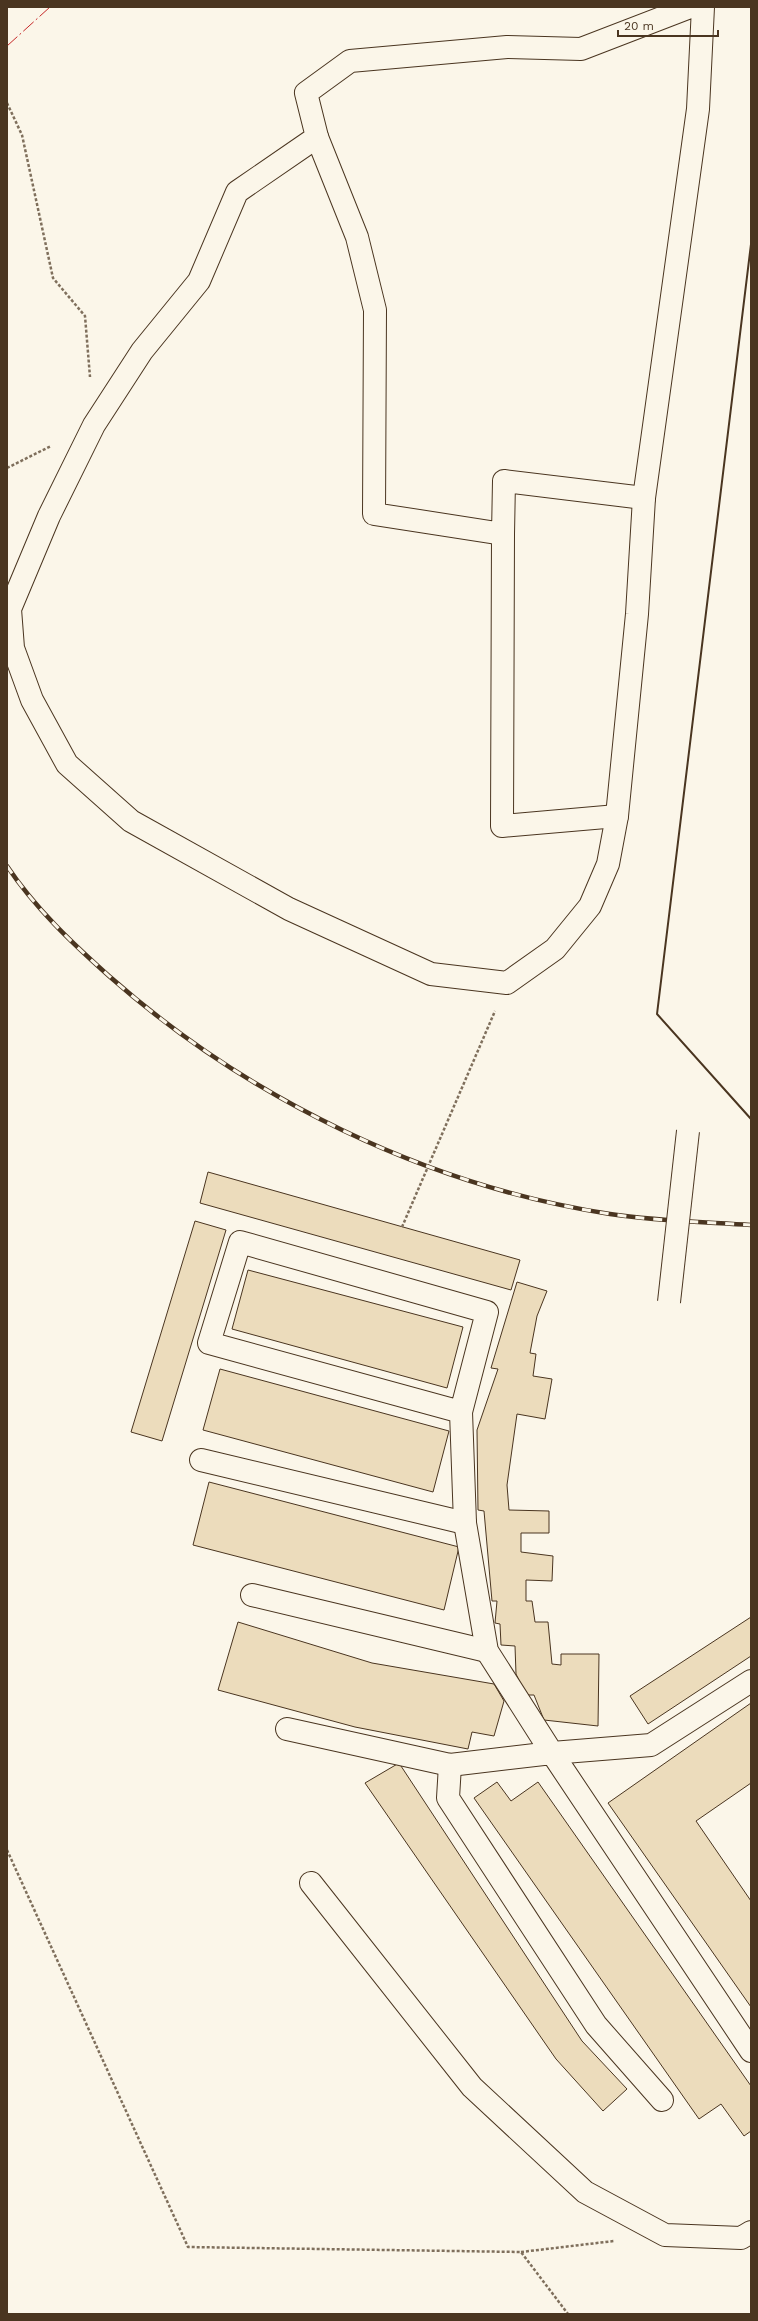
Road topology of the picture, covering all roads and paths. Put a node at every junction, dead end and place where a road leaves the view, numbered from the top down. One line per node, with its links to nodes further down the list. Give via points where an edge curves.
1 (690, 7): 4 (lane, via 581,50 507,47 350,61 306,92)
2 (703, 7): 6 (lane, via 698,110)
3 (7, 103): 5 (path, via 22,135 53,278 85,316)
4 (317, 137): 7 (lane, via 356,237 375,310 374,514); 9 (lane, via 237,192 199,281 142,351 94,425 49,516 10,608 13,648 32,700 67,764 131,820 289,909 431,974)
5 (90, 378)
6 (644, 498): 7 (lane, via 504,481); 8 (lane)
7 (503, 534): 8 (lane, via 502,826)
8 (617, 816): 9 (lane, via 608,864 590,906 556,949)
9 (507, 983): 11 (path)
10 (688, 1130): 12 (lane, bridge)
11 (402, 1227)
12 (670, 1302)
13 (461, 1412): 13 (lane, via 487,1312 240,1242 209,1343); 15 (lane)
14 (201, 1460): 15 (lane)
15 (465, 1523): 17 (lane)
16 (252, 1595): 17 (lane)
17 (486, 1651): 20 (lane)
18 (751, 1681): 20 (lane, via 651,1744)
19 (287, 1729): 21 (lane)
20 (552, 1753): 21 (lane); 24 (lane)
21 (450, 1764): 25 (lane, via 448,1798 596,2024)
22 (7, 1850): 28 (path, via 188,2247)
23 (311, 1883): 26 (lane, via 472,2087 585,2192 665,2235 741,2238)
24 (751, 2051)
25 (662, 2100)
26 (751, 2232)
27 (620, 2240): 28 (path)
28 (521, 2252): 29 (path)
29 (568, 2314)

